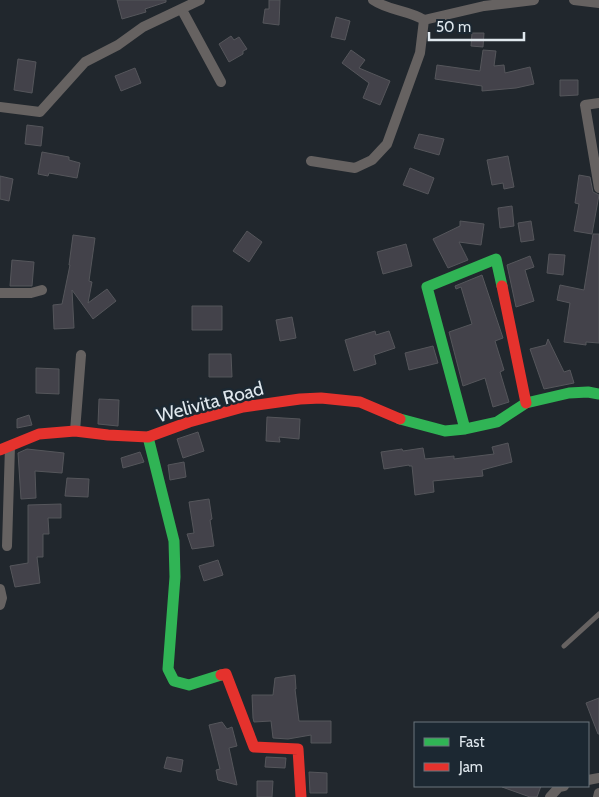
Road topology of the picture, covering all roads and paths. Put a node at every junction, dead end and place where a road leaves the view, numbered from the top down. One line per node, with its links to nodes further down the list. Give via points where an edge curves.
1 (200, 0): 6 (street)
2 (373, 0): 7 (street)
3 (534, 0): 7 (street, via 484,6)
4 (574, 0): 5 (street)
5 (599, 3)
6 (182, 10): 8 (street); 10 (street, via 143,27 85,62 40,112)
7 (424, 20): 11 (street, via 420,53 387,144 372,160 356,168)
8 (221, 82)
9 (599, 103): 12 (street, via 585,105)
10 (0, 107)
11 (311, 161)
12 (599, 188)
13 (42, 290): 14 (street)
14 (0, 293)
15 (81, 355): 19 (street)
16 (599, 394): 17 (street, Welivita Road, via 569,393)
17 (526, 403): 18 (street, Welivita Road, via 497,422); 18 (street, via 496,259 427,287)
18 (465, 430): 20 (street, Welivita Road, via 445,431 426,427 360,402 300,398 243,406)
19 (75, 432): 20 (street, Welivita Road); 21 (street, Welivita Road, via 39,434)
20 (148, 437): 29 (street, via 174,541 175,577 168,669 174,681 189,685 226,674 254,747 298,749)
21 (5, 448): 22 (street)
22 (7, 546)
23 (0, 589): 24 (street)
24 (0, 605)
25 (599, 614): 26 (lane)
26 (564, 646)
27 (559, 787): 30 (street)
28 (599, 793): 31 (street)
29 (302, 797)
30 (550, 797)
31 (598, 797)

